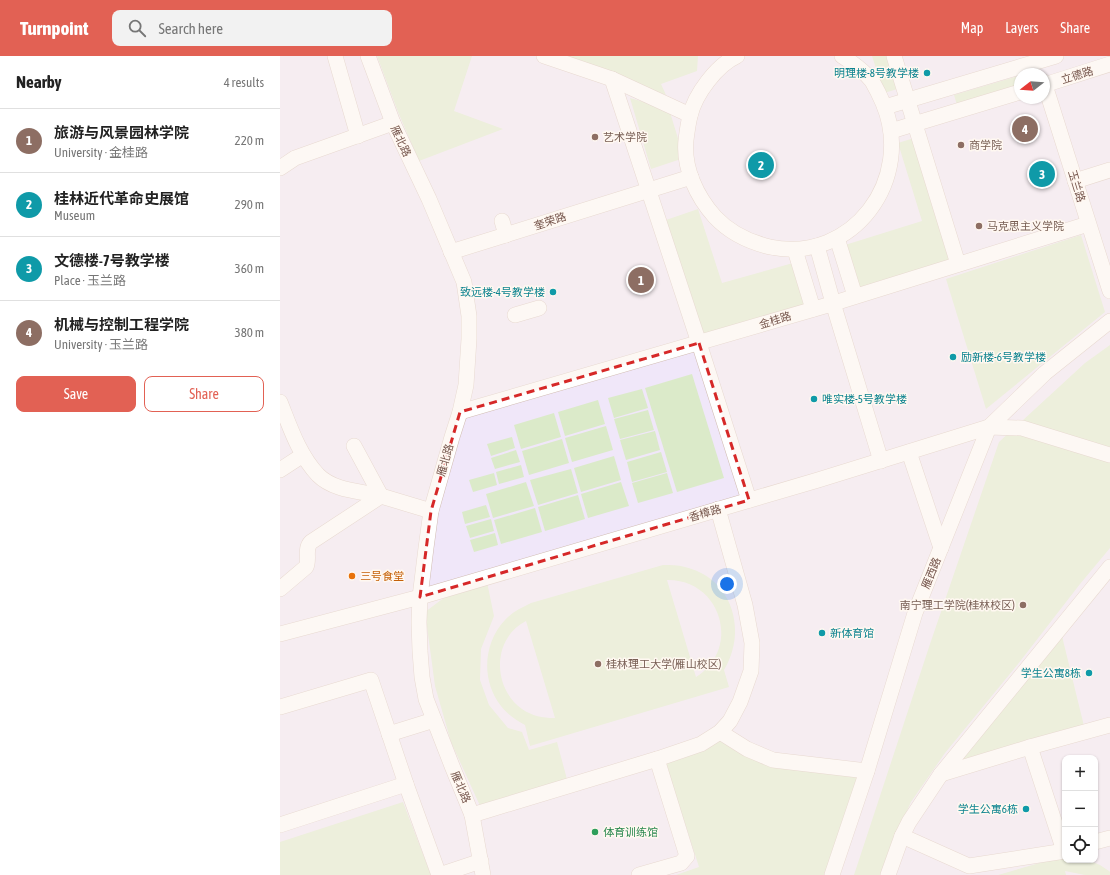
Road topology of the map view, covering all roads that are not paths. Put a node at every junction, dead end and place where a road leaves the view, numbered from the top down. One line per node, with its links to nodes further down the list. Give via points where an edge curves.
1 (335, 56): 21 (street)
2 (368, 56): 18 (street, 雁北路)
3 (544, 56): 11 (street)
4 (842, 56): 16 (street, via 872,82)
5 (894, 56): 14 (street)
6 (1056, 56): 9 (street)
7 (732, 57): 17 (street, via 708,80)
8 (1110, 64): 10 (street, 立德路)
9 (1046, 68)
10 (1050, 73)
11 (612, 79): 17 (street); 26 (street)
12 (1014, 79): 14 (street)
13 (1014, 94): 19 (street)
14 (908, 100): 16 (street); 19 (street)
15 (1050, 102): 25 (street, 玉兰路)
16 (885, 107): 20 (street)
17 (690, 115): 24 (street, via 686,143)
18 (393, 123): 21 (street); 31 (street, 雁北路)
19 (915, 125): 20 (street); 32 (street)
20 (892, 131): 28 (street, via 891,166 878,198 857,224)
21 (358, 136): 22 (street)
22 (281, 162)
23 (1110, 170): 25 (street)
24 (691, 177): 26 (street, 奎荣路); 30 (street, via 706,207 731,231 761,245)
25 (1075, 181): 27 (street, 玉兰路)
26 (648, 190): 31 (street, 奎荣路, via 504,228); 40 (street)
27 (1088, 224): 32 (street, 金桂路); 33 (street, 玉兰路)
28 (837, 238): 29 (street); 34 (street)
29 (816, 246): 30 (street); 35 (street)
30 (795, 250): 37 (street)
31 (451, 252): 42 (street, 雁北路, via 464,282 469,316 466,384)
32 (958, 264): 34 (street, 金桂路)
33 (1110, 291)
34 (855, 296): 35 (street, 金桂路)
35 (833, 303): 37 (street, 金桂路); 48 (street)
36 (539, 308): 38 (street)
37 (813, 309): 40 (street, 金桂路)
38 (515, 315)
39 (1110, 321): 43 (street, 雁西路, via 1045,373)
40 (699, 343): 42 (street, 金桂路); 51 (street)
41 (280, 402): 46 (street)
42 (460, 412): 53 (street, 雁北路)
43 (988, 427): 45 (street, 香樟路); 47 (street, via 1022,428); 54 (street, 雁西路)
44 (354, 446): 50 (street)
45 (909, 452): 48 (street, 香樟路); 54 (street)
46 (303, 455): 49 (street); 50 (street, via 329,483 340,488)
47 (1110, 455)
48 (881, 462): 51 (street, 香樟路)
49 (280, 470)
50 (381, 496): 53 (street); 56 (street, via 309,543 308,564)
51 (749, 500): 52 (street, 香樟路)
52 (718, 510): 57 (street, 香樟路); 62 (street, via 745,605 752,643 751,671 740,702 730,721)
53 (431, 511): 57 (street, 雁北路)
54 (941, 548): 66 (street, 雁西路, via 915,613)
55 (1110, 567): 67 (street)
56 (280, 589)
57 (420, 597): 58 (street, 香樟路); 60 (street, 雁北路, via 422,677 426,699)
58 (280, 634)
59 (280, 707): 63 (street, via 371,680)
60 (434, 720): 63 (street); 69 (street, 雁北路)
61 (1110, 725): 64 (street)
62 (720, 732): 65 (street, via 701,744); 66 (street, via 747,749 773,760)
63 (389, 734): 68 (street)
64 (1030, 747): 67 (street); 74 (street)
65 (657, 759): 69 (street); 77 (street, via 687,856 682,863)
66 (867, 771): 78 (street, 雁西路)
67 (941, 774): 71 (street)
68 (406, 784): 70 (street); 76 (street, via 439,875)
69 (472, 815): 76 (street, 雁北路)
70 (280, 825)
71 (902, 836): 75 (street, via 969,866); 79 (street)
72 (1110, 838): 73 (street)
73 (1098, 841)
74 (1062, 845)
75 (1062, 851)
76 (482, 868)
77 (647, 874)
78 (832, 875)
79 (888, 875)

